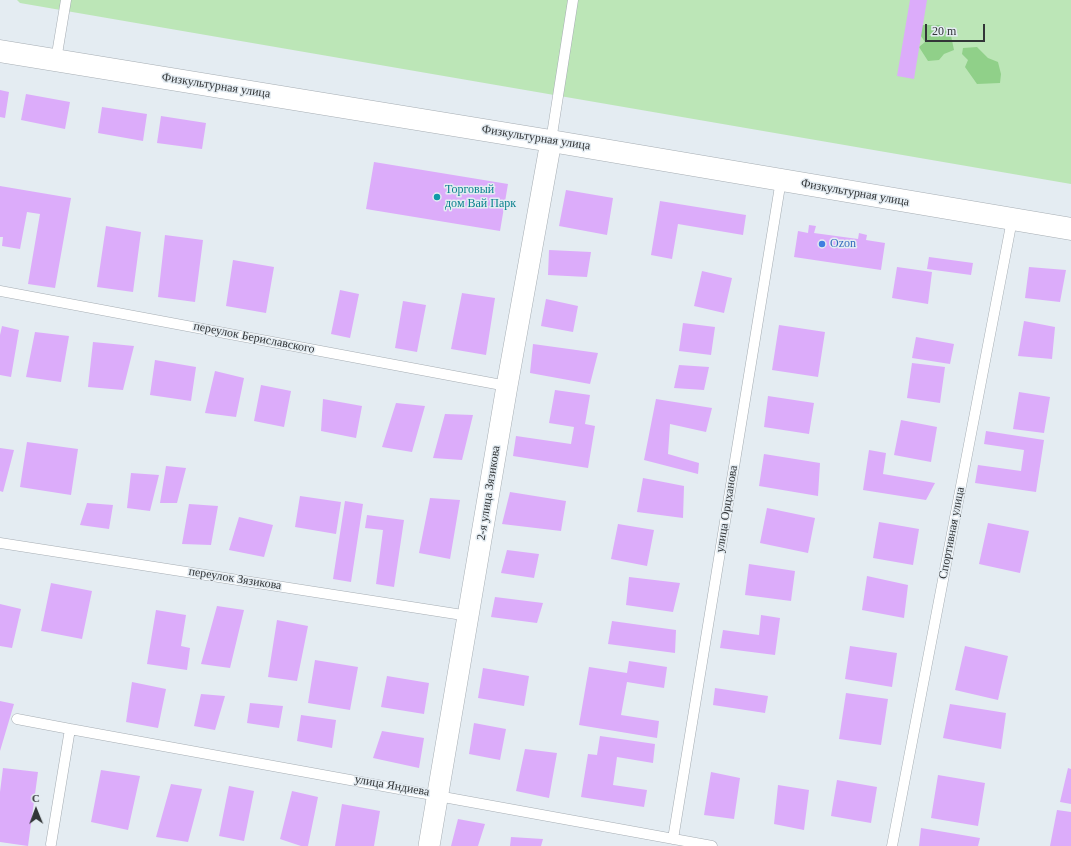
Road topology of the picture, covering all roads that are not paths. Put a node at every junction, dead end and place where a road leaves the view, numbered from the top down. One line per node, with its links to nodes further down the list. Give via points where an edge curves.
1 (66, 0): 4 (lane)
2 (573, 0): 5 (lane)
3 (0, 52): 4 (main road, Физкультурная улица)
4 (56, 60): 5 (main road, Физкультурная улица)
5 (551, 141): 6 (main road, Физкультурная улица); 10 (street, 2-я улица Зязикова)
6 (781, 180): 7 (main road, Физкультурная улица); 16 (lane, улица Орцханова)
7 (1012, 220): 8 (main road, Физкультурная улица); 20 (lane, Спортивная улица)
8 (1071, 229)
9 (0, 291): 10 (lane, переулок Бериславского)
10 (507, 386): 12 (street, 2-я улица Зязикова)
11 (0, 543): 12 (lane, переулок Зязикова)
12 (469, 616): 15 (street, 2-я улица Зязикова)
13 (17, 719): 14 (lane, улица Яндиева)
14 (70, 729): 15 (lane, улица Яндиева); 17 (lane)
15 (438, 794): 16 (lane, улица Яндиева); 18 (street, 2-я улица Зязикова)
16 (673, 839): 19 (lane, улица Яндиева)
17 (51, 844)
18 (429, 846)
19 (712, 846)
20 (892, 846)

